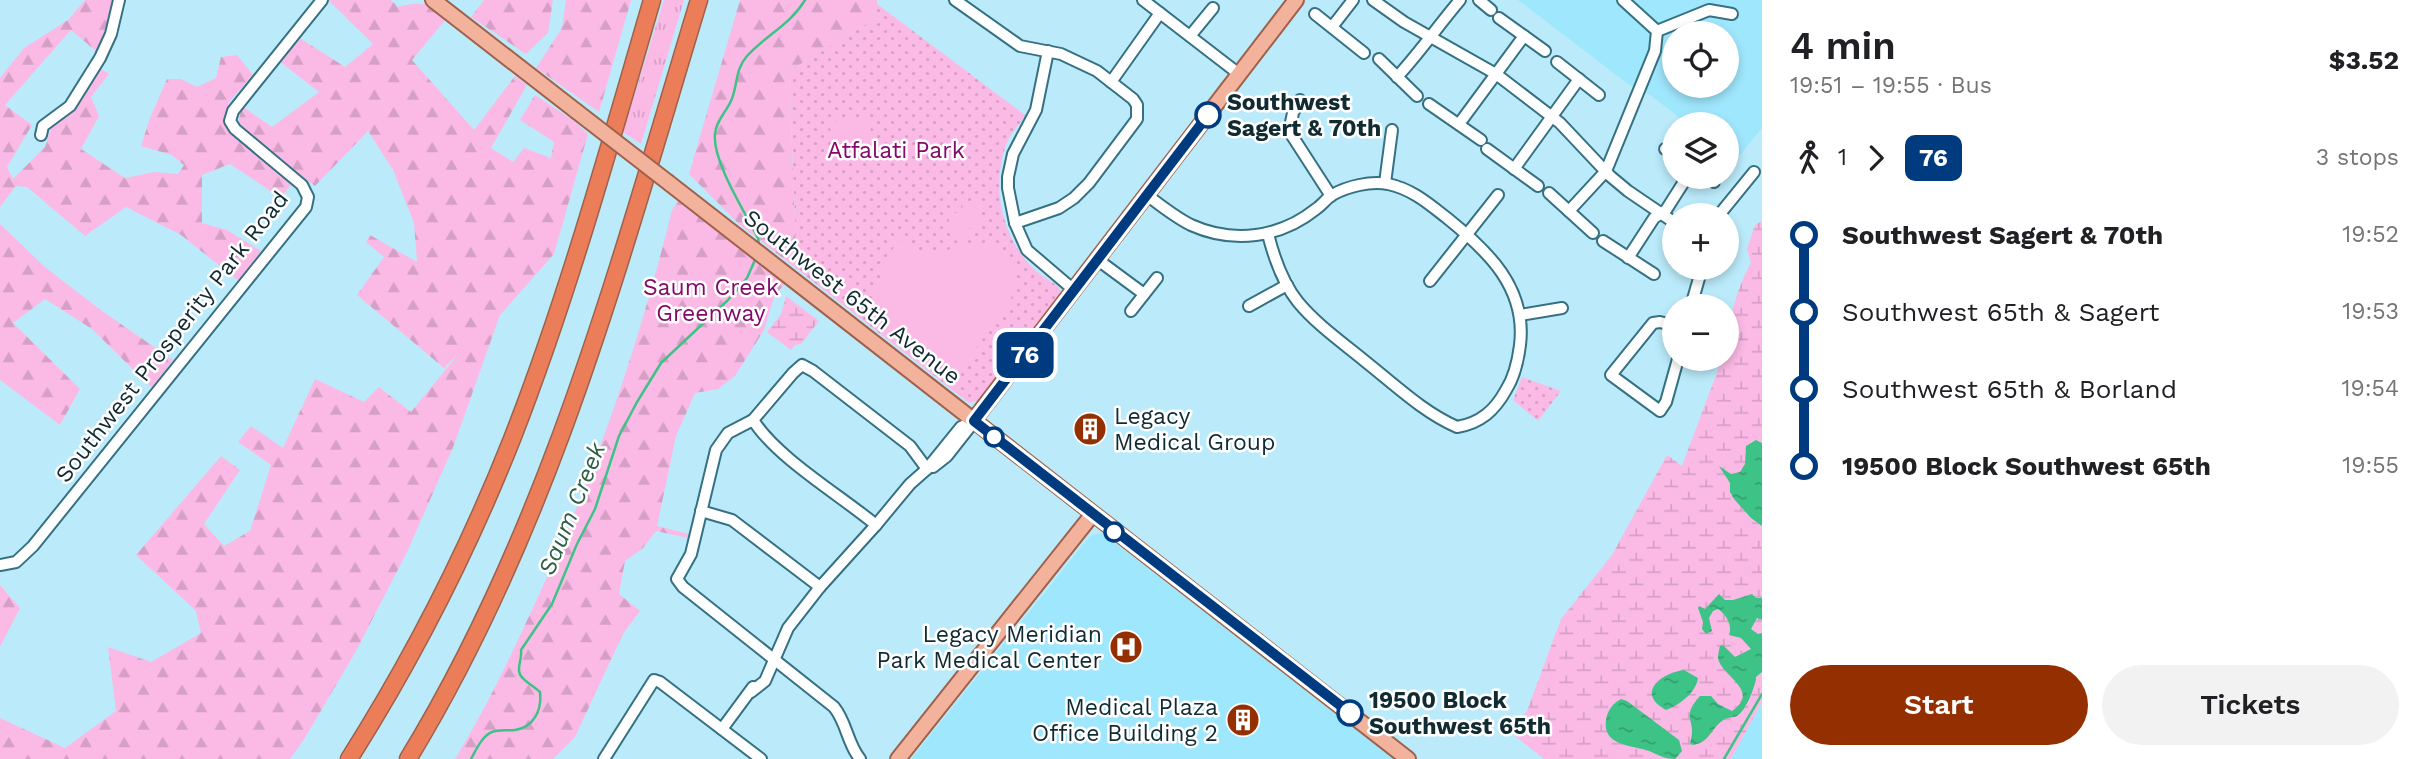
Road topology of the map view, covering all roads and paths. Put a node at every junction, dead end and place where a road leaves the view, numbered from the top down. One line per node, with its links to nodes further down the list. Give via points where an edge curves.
1 (119, 0): 40 (street, via 100,58 69,106 43,126)
2 (322, 0): 79 (street, Southwest Prosperity Park Road, via 236,107 230,121 302,185 308,197 306,206 33,546 16,562)
3 (433, 0): 74 (main road, Southwest 65th Avenue, bridge)
4 (652, 0): 84 (highway, via 570,273 512,437 443,592)
5 (699, 0): 85 (highway, via 593,350 553,460 498,589)
6 (1143, 0): 15 (street)
7 (1296, 0): 28 (main road)
8 (1353, 0): 18 (street)
9 (1373, 0): 22 (street)
10 (1460, 0): 22 (street)
11 (1479, 0): 21 (street)
12 (1623, 0): 19 (street)
13 (959, 1): 23 (street, via 1020,46)
14 (1213, 8): 20 (street)
15 (1160, 13): 20 (street); 32 (street)
16 (1315, 13): 18 (street)
17 (1732, 13): 19 (street, via 1709,10)
18 (1332, 27): 25 (street)
19 (1657, 31): 42 (street, via 1656,51)
20 (1190, 36): 28 (street)
21 (1524, 36): 24 (street); 29 (street)
22 (1430, 37): 29 (street); 30 (street)
23 (1048, 51): 32 (street, via 1083,64); 54 (street, via 1036,110 1010,165 1008,188)
24 (1545, 51)
25 (1364, 53)
26 (1379, 59): 30 (street)
27 (1557, 62): 31 (street)
28 (1239, 74): 48 (main road)
29 (1496, 74): 37 (street); 38 (street)
30 (1397, 77): 34 (street)
31 (1579, 79): 33 (street); 37 (street)
32 (1111, 82): 54 (street, via 1137,105 1137,119 1074,198)
33 (1599, 95)
34 (1417, 96)
35 (1300, 100): 50 (street, via 1289,131)
36 (1429, 104): 38 (street)
37 (1551, 116): 41 (street); 42 (street)
38 (1459, 124): 41 (street)
39 (1392, 130): 44 (street)
40 (41, 135)
41 (1514, 169): 45 (street)
42 (1606, 171): 52 (street); 53 (street)
43 (1754, 172): 51 (street)
44 (1385, 183): 50 (street, via 1360,184); 57 (street, via 1418,195)
45 (1538, 186)
46 (1678, 189): 53 (street)
47 (1549, 193): 52 (street)
48 (1147, 195): 56 (street, via 1202,229 1230,235); 60 (main road)
49 (1498, 195): 57 (street)
50 (1331, 196): 56 (street, via 1296,223)
51 (1729, 203)
52 (1569, 211): 55 (street)
53 (1660, 214): 59 (street)
54 (1014, 223): 65 (street, via 1027,250)
55 (1593, 233)
56 (1268, 234): 64 (street)
57 (1467, 234): 63 (street); 70 (street, via 1500,268)
58 (1603, 241): 59 (street)
59 (1628, 258): 61 (street)
60 (1098, 260): 65 (main road); 66 (street)
61 (1654, 274)
62 (1157, 278): 66 (street)
63 (1430, 281)
64 (1287, 285): 67 (street); 70 (street, via 1315,321 1408,396 1457,427 1482,419 1499,404 1517,363)
65 (1074, 290): 74 (main road)
66 (1144, 294): 69 (street)
67 (1249, 306)
68 (1562, 308): 70 (street)
69 (1131, 311)
70 (1520, 315)
71 (1662, 323): 72 (street, via 1653,323 1611,375 1660,411)
72 (1675, 371)
73 (753, 420): 75 (street, via 802,365 910,446); 76 (street, via 728,433 716,450); 78 (street, via 778,449)
74 (974, 421): 75 (street, via 961,427); 77 (main road, Southwest 65th Avenue)
75 (927, 469): 78 (street)
76 (701, 510): 80 (street, via 732,520); 81 (street, via 691,554 677,579)
77 (1092, 515): 89 (main road); 90 (main road, Southwest 65th Avenue)
78 (876, 525): 80 (street)
79 (0, 565)
80 (820, 587): 81 (street, via 788,628)
81 (775, 659): 82 (street, via 766,665); 88 (street, via 834,707 850,747)
82 (722, 730): 83 (street, via 654,680); 87 (street)
83 (608, 755): 86 (street)
84 (349, 759)
85 (408, 759)
86 (622, 759)
87 (761, 759)
88 (860, 759)
89 (898, 759)
90 (1408, 759)

